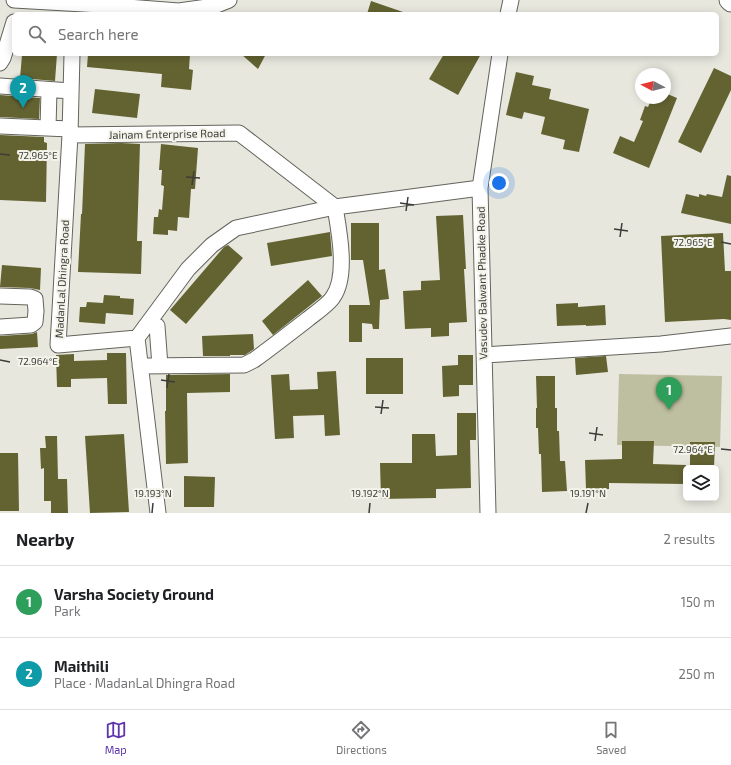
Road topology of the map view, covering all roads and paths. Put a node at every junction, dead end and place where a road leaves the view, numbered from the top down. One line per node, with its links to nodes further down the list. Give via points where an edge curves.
1 (229, 0): 4 (street, via 214,6 179,11)
2 (512, 0): 5 (street)
3 (17, 5): 4 (street)
4 (73, 6)
5 (509, 12)
6 (12, 29): 9 (street)
7 (72, 56): 12 (street, MadanLal Dhingra Road)
8 (500, 56): 16 (street, Vasudev Balwant Phadke Road)
9 (0, 63)
10 (0, 86): 11 (street)
11 (49, 90): 12 (street); 14 (street)
12 (71, 91): 15 (street, MadanLal Dhingra Road)
13 (0, 126): 14 (street, Jainam Enterprise Road)
14 (48, 128): 15 (street, Jainam Enterprise Road)
15 (70, 132): 17 (street, Jainam Enterprise Road, via 239,133); 20 (street, MadanLal Dhingra Road)
16 (480, 188): 17 (street); 25 (street, Vasudev Balwant Phadke Road)
17 (335, 207): 24 (street, via 236,228 188,269); 27 (street, via 341,245 341,265 339,285 333,298 254,360 244,365)
18 (0, 296): 19 (street, via 35,299)
19 (36, 312): 20 (street); 22 (street, via 35,322 31,325)
20 (60, 312): 24 (street, MadanLal Dhingra Road, via 58,345)
21 (157, 326): 27 (street)
22 (0, 327)
23 (731, 336): 25 (street, via 661,344)
24 (137, 338): 26 (street)
25 (484, 355): 29 (street, Vasudev Balwant Phadke Road)
26 (140, 366): 27 (street); 28 (street)
27 (160, 366)
28 (158, 513)
29 (488, 513)

